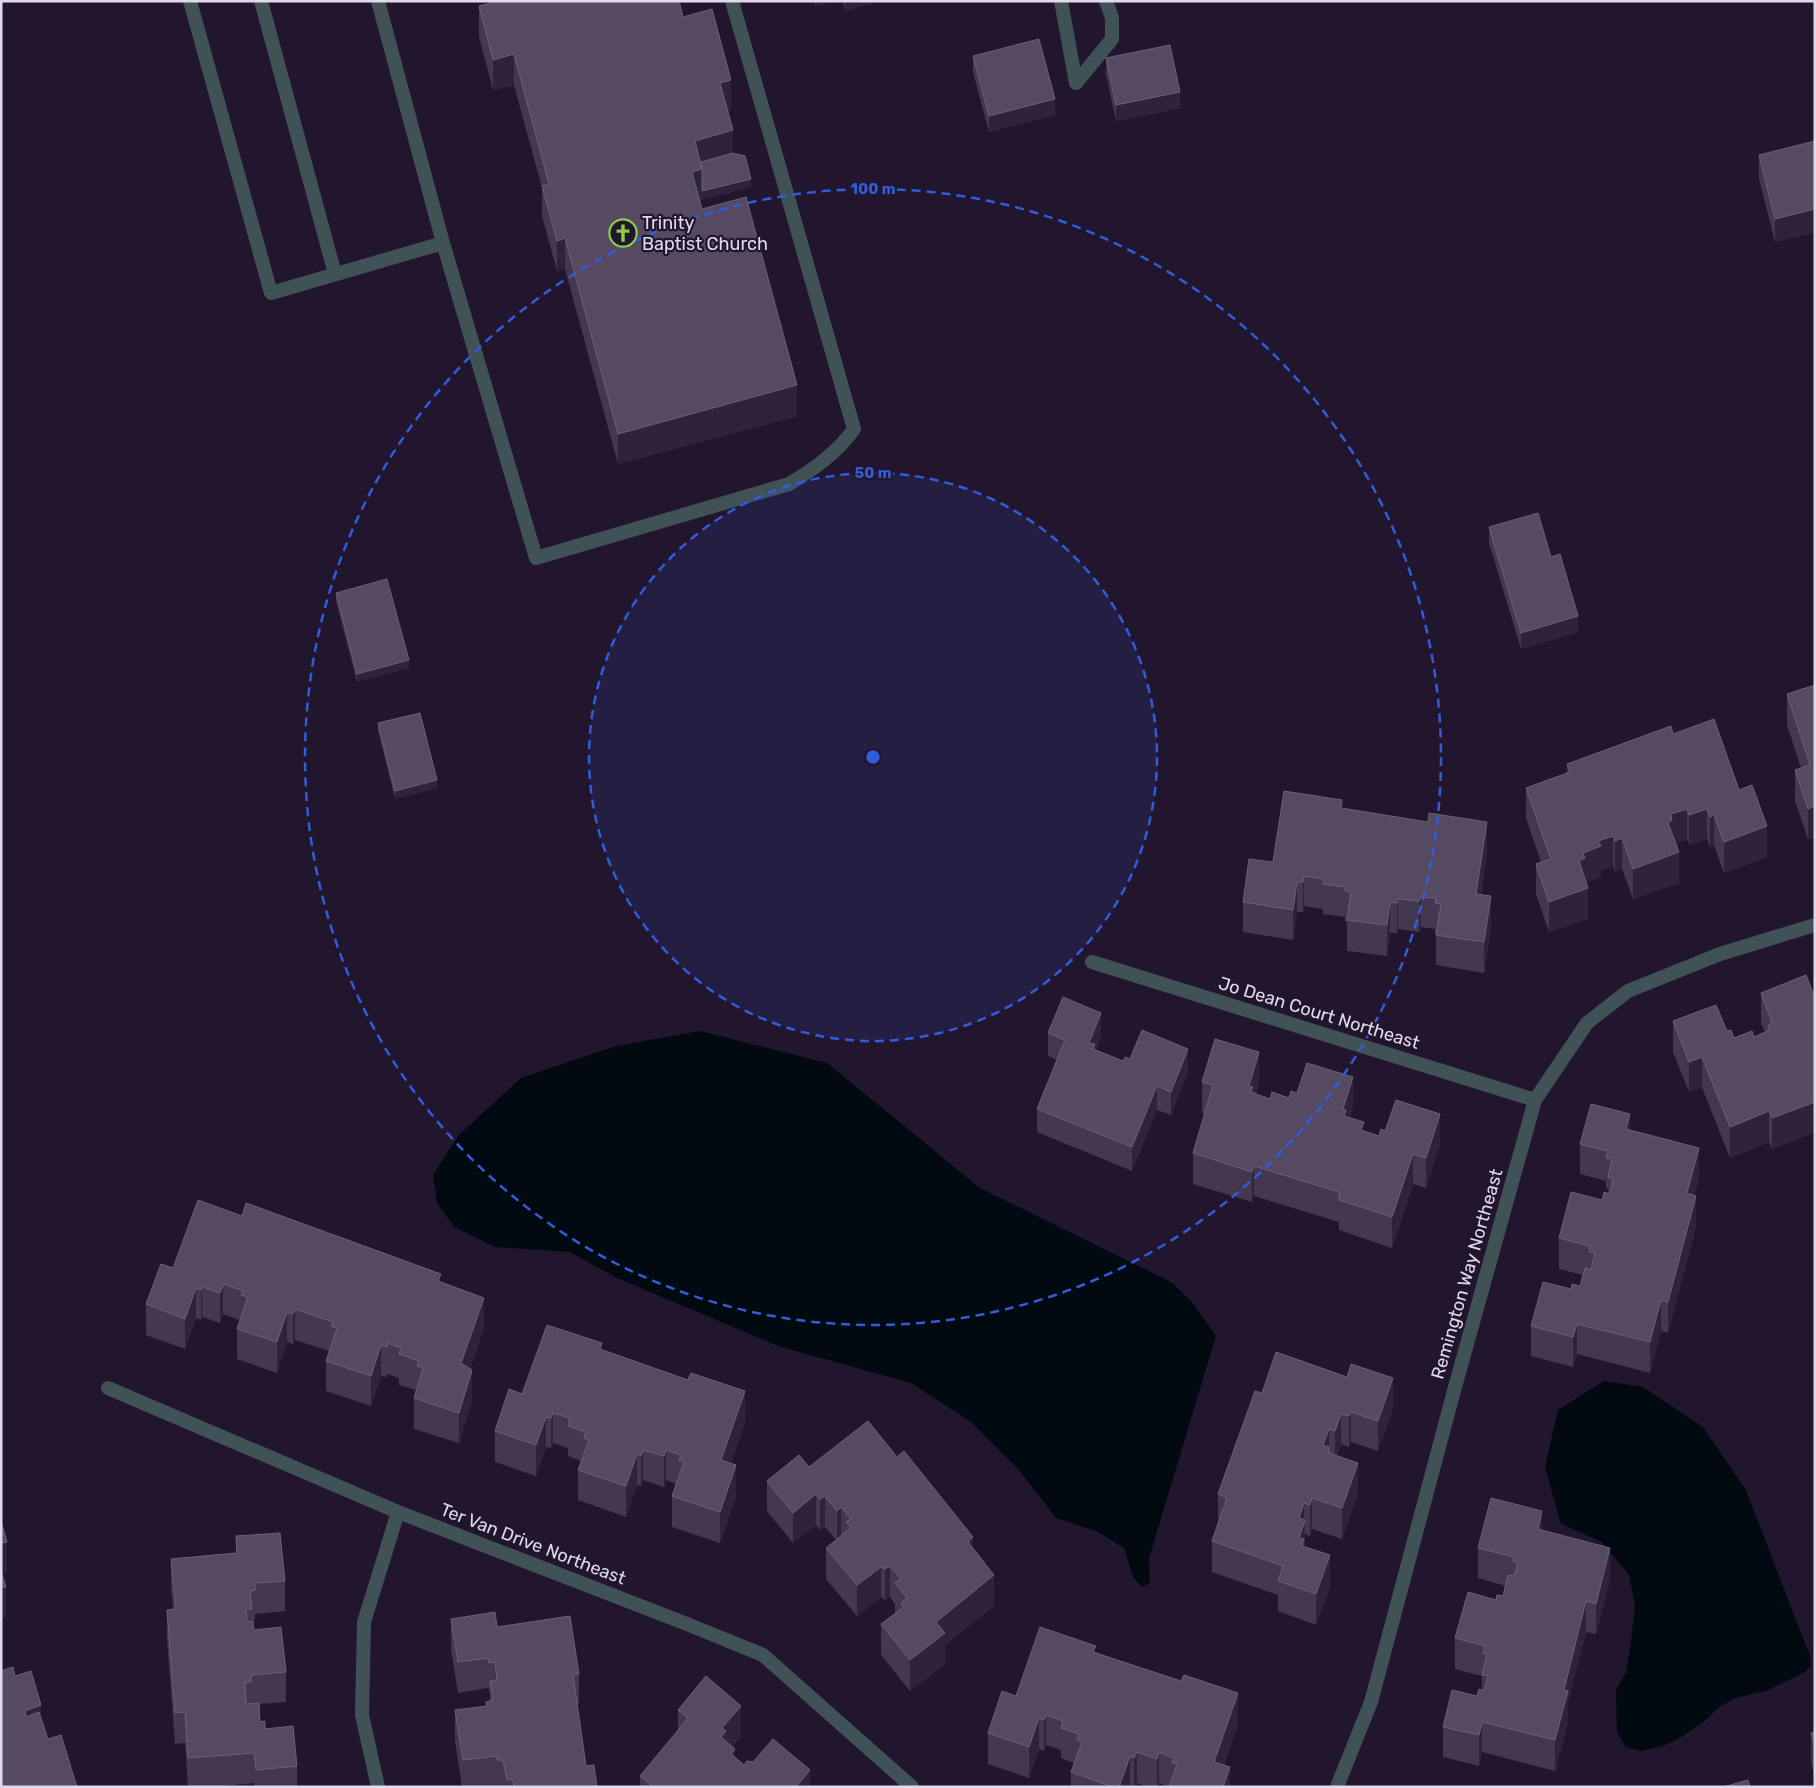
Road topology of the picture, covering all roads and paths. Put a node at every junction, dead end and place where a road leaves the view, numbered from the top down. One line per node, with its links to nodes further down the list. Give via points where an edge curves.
1 (190, 1): 8 (street, via 271,293)
2 (261, 1): 8 (street)
3 (378, 1): 7 (street)
4 (732, 1): 7 (street, via 854,429 841,447 809,473 789,484 536,558)
5 (1061, 1): 6 (street, via 1076,83 1112,39 1112,18)
6 (1106, 1)
7 (443, 243): 8 (street)
8 (336, 274)
9 (1815, 925): 11 (street, Remington Way Northeast, via 1720,954 1628,991 1587,1022)
10 (1092, 962): 11 (street, Jo Dean Court Northeast)
11 (1535, 1100): 16 (street, Remington Way Northeast, via 1371,1702)
12 (108, 1388): 13 (street, Ter Van Drive Northeast)
13 (398, 1512): 14 (street, via 364,1622 362,1715); 15 (street, Ter Van Drive Northeast, via 688,1624 762,1656)
14 (378, 1787)
15 (912, 1787)
16 (1337, 1787)

